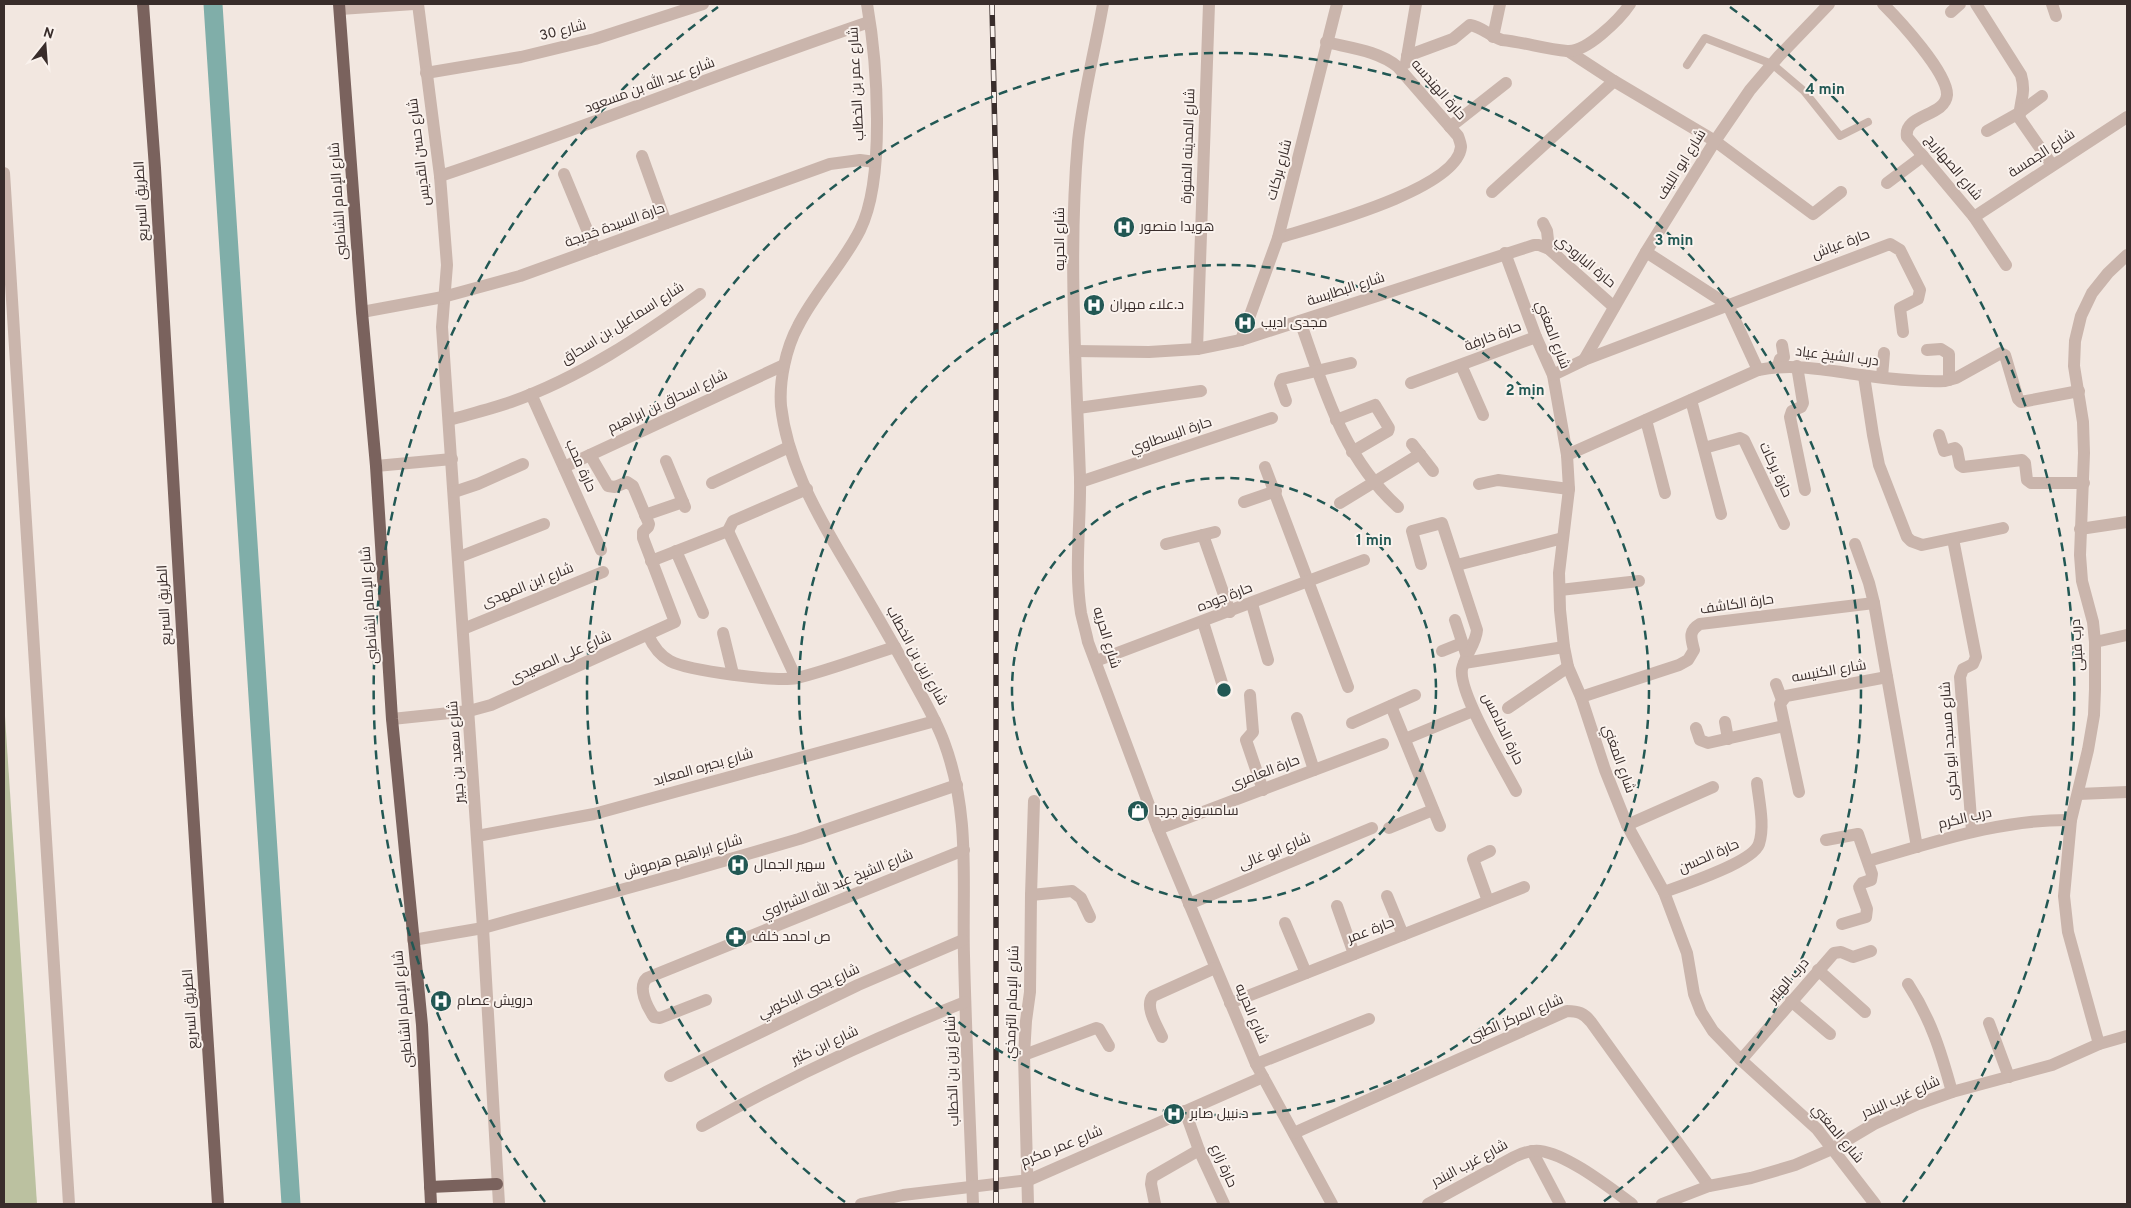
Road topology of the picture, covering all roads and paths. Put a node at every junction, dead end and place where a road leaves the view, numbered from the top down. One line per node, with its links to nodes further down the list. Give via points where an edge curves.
1 (143, 4): 260 (main road, الطريق السريع, via 156,168)
2 (414, 4): 15 (street)
3 (418, 4): 23 (street, شارع حسن القديس)
4 (703, 4): 23 (street, شارع 30, via 595,39 521,57)
5 (867, 4): 16 (street, شارع عمر بن الخطاب)
6 (1103, 4): 66 (street, شارع الحريه, via 1078,141 1074,215)
7 (1209, 4): 64 (street, شارع المدينه المنورة)
8 (1337, 4): 18 (street, شارع بركات)
9 (1416, 4): 20 (street)
10 (1500, 4): 17 (street)
11 (1630, 4): 19 (street, via 1591,42)
12 (1829, 4): 22 (street, شارع ابو الليف)
13 (1883, 4): 35 (street, شارع الصهاريج, via 1904,25 1945,84 1947,95 1942,106 1910,124 1906,131 1907,137)
14 (1976, 4): 28 (street, via 2021,75 2024,87)
15 (340, 6): 58 (main road, شارع الإمام الشاطبى)
16 (870, 22): 36 (street, شارع عمر بن الخطاب); 40 (street, شارع عبد الله بن مسعود, via 527,148)
17 (1493, 38): 19 (street); 20 (street, via 1470,25 1453,40)
18 (1326, 42): 24 (street, حارة الهندسه, via 1389,59); 47 (street, شارع بركات)
19 (1568, 52): 25 (street)
20 (1407, 56): 24 (street)
21 (1688, 64): 22 (lane, via 1705,38)
22 (1772, 64): 30 (lane, via 1804,91 1840,136); 33 (street, شارع ابو الليف)
23 (426, 74): 40 (street, شارع حسن القديس)
24 (1404, 74): 31 (street, حارة الهندسه)
25 (1614, 81): 33 (street); 42 (street)
26 (1506, 82): 31 (street)
27 (2042, 96): 28 (street)
28 (2020, 112): 32 (street); 37 (street, via 2020,119)
29 (2127, 117): 37 (street, شارع الجمسة)
30 (1868, 122)
31 (1450, 127): 47 (street, حارة الهندسه, via 1458,136 1458,155 1433,179 1370,210)
32 (1987, 131)
33 (1715, 141): 43 (street, via 1813,214); 50 (street, شارع ابو الليف)
34 (642, 156): 45 (street)
35 (1923, 156): 41 (street); 44 (street, شارع الصهاريج)
36 (876, 162): 45 (street, حارة السيدة خديجة, via 852,160 830,164); 70 (street, شارع زين بن الخطاب, via 872,196 861,229 797,327)
37 (2052, 166): 44 (street, شارع الجمسة)
38 (4, 173): 259 (street)
39 (564, 174): 48 (street)
40 (440, 176): 55 (street, شارع حسن القديس, via 447,265)
41 (1887, 183)
42 (1492, 192)
43 (1841, 192)
44 (1974, 217): 53 (street, شارع الصهاريج)
45 (666, 223): 48 (street, حارة السيدة خديجة)
46 (1543, 223): 49 (street)
47 (1278, 238): 62 (street, شارع بركات)
48 (595, 249): 55 (street, حارة السيدة خديجة, via 520,276)
49 (1549, 249): 51 (street, حارة البارودي, via 1539,244); 57 (street, حارة البارودي)
50 (1646, 252): 56 (street); 57 (street, شارع ابو الليف)
51 (1505, 254): 59 (street, شارع البطايسة); 61 (street, شارع المغني)
52 (2127, 255): 82 (street, درب قبلى, via 2092,293 2081,316 2074,349)
53 (2006, 265)
54 (700, 294): 83 (street, شارع اسماعيل بن اسحاق, via 619,348)
55 (444, 297): 58 (street, حارة السيدة خديجة); 89 (street, شارع سعيد بن جبير, via 442,326)
56 (1728, 305): 60 (street, حارة عياش, via 1890,244 1900,250 1920,290 1918,299 1900,308); 68 (street); 74 (street)
57 (1614, 307): 68 (street, شارع ابو الليف)
58 (362, 312): 101 (main road, شارع الإمام الشاطبى)
59 (1300, 320): 62 (street, شارع البطايسة); 75 (street)
60 (1903, 332)
61 (1536, 337): 71 (street, حارة خارفة); 76 (street, شارع المغني)
62 (1241, 340): 64 (street, شارع البطايسة)
63 (1782, 345): 72 (street, via 1784,356)
64 (1197, 349): 66 (street, شارع البطايسة)
65 (1927, 350): 79 (street, via 1941,349 1949,354)
66 (1075, 351): 86 (street, شارع الحريه)
67 (1884, 353): 78 (street)
68 (1584, 360): 76 (street)
69 (1351, 363): 75 (street)
70 (784, 365): 93 (street, شارع زين بن الخطاب, via 781,401); 96 (street, شارع اسحاق بن ابراهيم)
71 (1461, 365): 80 (street, حارة خارفة); 87 (street, حارة خارفة)
72 (1778, 366): 73 (street, درب الشيخ عياد); 74 (street, درب الشيخ عياد)
73 (1797, 366): 77 (street, درب الشيخ عياد); 112 (street, via 1803,403 1792,411 1790,417)
74 (1758, 370): 84 (street, درب الشيخ عياد)
75 (1318, 371): 85 (street, via 1282,379 1280,384); 90 (street)
76 (1553, 375): 97 (street, شارع المغني)
77 (1864, 376): 78 (street, درب الشيخ عياد); 128 (street, via 1879,465 1907,537 1922,545)
78 (1882, 377): 79 (street, درب الشيخ عياد)
79 (1949, 380): 82 (street, درب الشيخ عياد, via 2001,353 2005,355 2021,402)
80 (1411, 383)
81 (1201, 391): 86 (street)
82 (2079, 391): 109 (street, درب قبلى)
83 (531, 394): 89 (street, شارع اسماعيل بن اسحاق); 103 (street, حارة محب)
84 (1690, 400): 91 (street, درب الشيخ عياد); 94 (street)
85 (1286, 401)
86 (1078, 408): 105 (street, شارع الحريه)
87 (1483, 415)
88 (1272, 418): 105 (street, حارة البسطاوي)
89 (449, 420): 98 (street, شارع سعيد بن جبير)
90 (1336, 420): 95 (street); 95 (street, via 1375,405 1389,428)
91 (1646, 420): 97 (street, درب الشيخ عياد); 115 (street)
92 (1939, 435): 109 (street, via 1944,451 1955,448 1963,467 2022,460 2027,480 2031,483)
93 (789, 447): 106 (street); 110 (street, شارع زين بن الخطاب)
94 (1704, 448): 119 (street); 123 (street, حارة بركات, via 1740,438 1744,440)
95 (1352, 452): 107 (street)
96 (590, 455): 103 (street, شارع اسحاق بن ابراهيم); 120 (street, via 608,486 631,484)
97 (1567, 455): 111 (street, شارع المغني)
98 (452, 459): 101 (street); 114 (street, شارع سعيد بن جبير)
99 (666, 461): 120 (street, via 684,505)
100 (523, 464): 114 (street)
101 (376, 466): 176 (main road, شارع الإمام الشاطبى)
102 (1265, 466): 113 (street)
103 (564, 467): 131 (street, حارة محب)
104 (1434, 471): 107 (street, via 1416,449)
105 (1080, 482): 159 (street, شارع الحريه, via 1081,614)
106 (712, 483)
107 (1374, 484): 117 (street); 118 (street)
108 (1479, 484): 111 (street, via 1498,480)
109 (2084, 484): 125 (street, درب قبلى)
110 (807, 489): 126 (street, via 733,521); 154 (street, شارع زين بن الخطاب, via 826,529)
111 (1569, 489): 127 (street, شارع المغني)
112 (1805, 490)
113 (1276, 491): 116 (street); 140 (street)
114 (454, 492): 133 (street, شارع سعيد بن جبير)
115 (1666, 493)
116 (1244, 502)
117 (1340, 503)
118 (1398, 507)
119 (1722, 514)
120 (645, 515): 135 (street, via 649,526 643,532 643,538)
121 (2127, 522): 125 (street)
122 (544, 524): 133 (street)
123 (1784, 524)
124 (2004, 528): 128 (street)
125 (2080, 529): 152 (street, درب قبلى, via 2082,581)
126 (728, 531): 132 (street); 163 (street)
127 (1562, 538): 137 (street); 141 (street, شارع المغني)
128 (1953, 539): 202 (street, شارع مسجد ابو بكرى, via 1976,657 1974,664 1963,669 1960,677)
129 (1166, 544): 144 (street, via 1209,533)
130 (1855, 544): 142 (street)
131 (601, 550)
132 (676, 551): 135 (street); 145 (street)
133 (459, 556): 148 (street, شارع سعيد بن جبير)
134 (1364, 560): 140 (street, حارة جوده)
135 (652, 561): 151 (street, شارع على الصعيدى, via 675,622)
136 (1421, 564): 137 (street, حارة الدلامس, via 1412,531 1442,523)
137 (1457, 564): 158 (street, حارة الدلامس, via 1477,630)
138 (603, 572): 148 (street, شارع ابن المهدى)
139 (1639, 581): 141 (street)
140 (1308, 582): 143 (street, حارة جوده); 166 (street)
141 (1560, 590): 155 (street, شارع المغني)
142 (1874, 603): 162 (street); 169 (street, حارة الكاشف, via 1700,624 1690,635 1694,650 1688,660)
143 (1252, 604): 144 (street, حارة جوده); 157 (street)
144 (1230, 612): 147 (street, حارة جوده)
145 (703, 613)
146 (1454, 620): 153 (street)
147 (1203, 622): 159 (street, حارة جوده); 164 (street)
148 (464, 629): 173 (street, شارع سعيد بن جبير)
149 (723, 633): 161 (street)
150 (2127, 635): 152 (street)
151 (648, 636): 161 (street, via 660,654 680,665); 173 (street, شارع على الصعيدى, via 491,705)
152 (2095, 642): 193 (street, درب قبلى, via 2094,715)
153 (1462, 643): 156 (street); 158 (street)
154 (895, 647): 163 (street); 177 (street, شارع زين بن الخطاب)
155 (1564, 647): 158 (street); 160 (street, شارع المغني)
156 (1442, 651)
157 (1268, 660)
158 (1466, 660): 174 (street, حارة الدلامس, via 1462,670)
159 (1096, 661): 201 (street, شارع الحريه)
160 (1568, 667): 169 (street, شارع المغني); 172 (street)
161 (733, 674): 163 (street, via 772,679)
162 (1887, 677): 170 (street, شارع الكنيسه, via 1786,696); 205 (street)
163 (796, 678)
164 (1222, 682)
165 (1776, 684): 170 (street)
166 (1348, 687)
167 (1250, 695): 189 (street, via 1253,732 1246,740)
168 (1415, 695): 171 (street)
169 (1581, 697): 197 (street, شارع المغني, via 1602,763)
170 (1782, 700): 180 (street, شارع الكنيسه)
171 (1391, 706): 179 (street); 182 (street)
172 (1508, 708)
173 (469, 711): 176 (street, شارع على الصعيدى); 203 (street, شارع سعيد بن جبير)
174 (1473, 711): 182 (street); 190 (street, حارة الدلامس)
175 (1297, 718): 185 (street)
176 (392, 719): 221 (main road, شارع الإمام الشاطبى)
177 (935, 721): 187 (street, شارع زين بن الخطاب); 203 (street, شارع بحيره المعابد, via 594,814)
178 (1725, 722): 183 (street)
179 (1352, 723)
180 (1784, 726): 183 (street); 191 (street, شارع الكنيسه)
181 (1696, 728): 183 (street, via 1703,743)
182 (1404, 739): 195 (street)
183 (1728, 739)
184 (1383, 744): 185 (street, حارة العامرى)
185 (1314, 770): 189 (street, حارة العامرى)
186 (1757, 783): 210 (street, حارة الحسن, via 1761,834 1756,850 1714,873)
187 (957, 785): 206 (street, شارع زين بن الخطاب); 219 (street, شارع ابراهيم هرموش, via 799,839)
188 (1713, 787): 197 (street)
189 (1263, 790): 201 (street, حارة العامرى)
190 (1516, 792)
191 (1799, 792)
192 (2127, 792): 193 (street)
193 (2078, 794): 196 (street, درب قبلى)
194 (1034, 801): 211 (street, شارع الإمام الترمذي)
195 (1433, 810): 198 (street); 200 (street)
196 (2071, 820): 202 (street, درب الكرم, via 2024,822); 239 (street, درب قبلى, via 2064,896 2068,932)
197 (1627, 825): 210 (street, شارع المغني)
198 (1440, 826)
199 (1372, 828): 214 (street, شارع ابو غالى)
200 (1389, 828)
201 (1158, 829): 214 (street, شارع الحريه)
202 (1972, 831): 205 (street, درب الكرم)
203 (477, 836): 219 (street, شارع سعيد بن جبير)
204 (1826, 840): 208 (street, via 1858,834)
205 (1917, 847): 208 (street, درب الكرم)
206 (964, 850): 222 (street, شارع زين بن الخطاب); 229 (street, شارع الشيخ عبد الله الشبراوي, via 647,978 641,986 651,1012 660,1018)
207 (1490, 851): 213 (street, via 1473,859)
208 (1868, 861): 218 (street, via 1872,878 1859,886 1867,909 1866,916)
209 (1524, 887): 213 (street, حارة عمر)
210 (1664, 892): 242 (street, شارع المغني, via 1687,953 1694,994 1701,1012 1713,1031)
211 (1031, 895): 216 (street, via 1072,892 1081,898); 241 (street, شارع الإمام الترمذي, via 1030,992)
212 (1387, 896): 220 (street)
213 (1488, 901): 220 (street, حارة عمر)
214 (1190, 904): 225 (street, شارع الحريه)
215 (1337, 906): 224 (street)
216 (1090, 917)
217 (1285, 922): 227 (street)
218 (1842, 924)
219 (483, 928): 221 (street, شارع ابراهيم هرموش); 255 (street, شارع سعيد بن جبير)
220 (1403, 935): 224 (street, حارة عمر)
221 (413, 940): 258 (main road, شارع الإمام الشاطبى, via 426,1080)
222 (963, 940): 231 (street, شارع زين بن الخطاب); 244 (street, شارع يحيي الباكوبي, via 858,985)
223 (1872, 951): 226 (street, درب الهتير, via 1853,957 1834,953)
224 (1354, 954): 227 (street, حارة عمر)
225 (1215, 968): 232 (street, شارع الحريه); 238 (street, via 1150,999 1149,1007)
226 (1818, 970): 230 (street, درب الهتير); 233 (street)
227 (1306, 973): 232 (street, حارة عمر)
228 (1908, 984): 247 (street, via 1923,1006 1938,1041)
229 (706, 1000)
230 (1791, 1000): 236 (street); 242 (street, درب الهتير)
231 (965, 1002): 249 (street, شارع ابن كثير, via 832,1058); 256 (street, شارع زين بن الخطاب)
232 (1230, 1003): 243 (street, شارع الحريه)
233 (1865, 1012)
234 (1368, 1019): 243 (street)
235 (1988, 1023): 246 (street)
236 (1830, 1034)
237 (2127, 1036): 239 (street, شارع غرب البندر)
238 (1162, 1037)
239 (2098, 1044): 246 (street, شارع غرب البندر, via 2052,1065)
240 (1109, 1046): 241 (street, via 1096,1028)
241 (1024, 1055): 254 (street, شارع الإمام الترمذي)
242 (1741, 1060): 251 (street, شارع المغني, via 1817,1128)
243 (1256, 1064): 245 (street, شارع الحريه)
244 (670, 1076)
245 (1263, 1077): 248 (street, شارع عمر مكرم); 250 (street, شارع الحريه)
246 (2009, 1077): 247 (street, شارع غرب البندر)
247 (1952, 1092): 251 (street, شارع غرب البندر, via 1874,1124)
248 (1185, 1111): 252 (street, حارة زارع); 254 (street, شارع عمر مكرم)
249 (702, 1126)
250 (1294, 1133): 257 (street, شارع المركز الطبى, via 1567,1011 1576,1011 1585,1014); 268 (street, شارع الحريه)
251 (1832, 1149): 257 (street, شارع غرب البندر, via 1760,1176); 273 (street, شارع المغني)
252 (1199, 1150): 266 (street, via 1152,1177); 267 (street, حارة زارع)
253 (1532, 1151): 269 (street, شارع غرب البندر, via 1514,1157); 270 (street); 271 (street, via 1552,1154 1576,1166)
254 (1028, 1180): 256 (street, شارع عمر مكرم); 265 (street, شارع الإمام الترمذي)
255 (497, 1184): 258 (main road); 262 (street, شارع سعيد بن جبير)
256 (973, 1186): 263 (street, شارع عمر مكرم); 264 (street, شارع زين بن الخطاب)
257 (1708, 1186): 272 (street, شارع غرب البندر)
258 (430, 1187): 261 (main road, شارع الإمام الشاطبى)
259 (69, 1204)
260 (218, 1204)
261 (431, 1204)
262 (499, 1204)
263 (861, 1204)
264 (974, 1204)
265 (1028, 1204)
266 (1155, 1204)
267 (1224, 1204)
268 (1332, 1204)
269 (1428, 1204)
270 (1560, 1204)
271 (1632, 1204)
272 (1662, 1204)
273 (1875, 1204)

